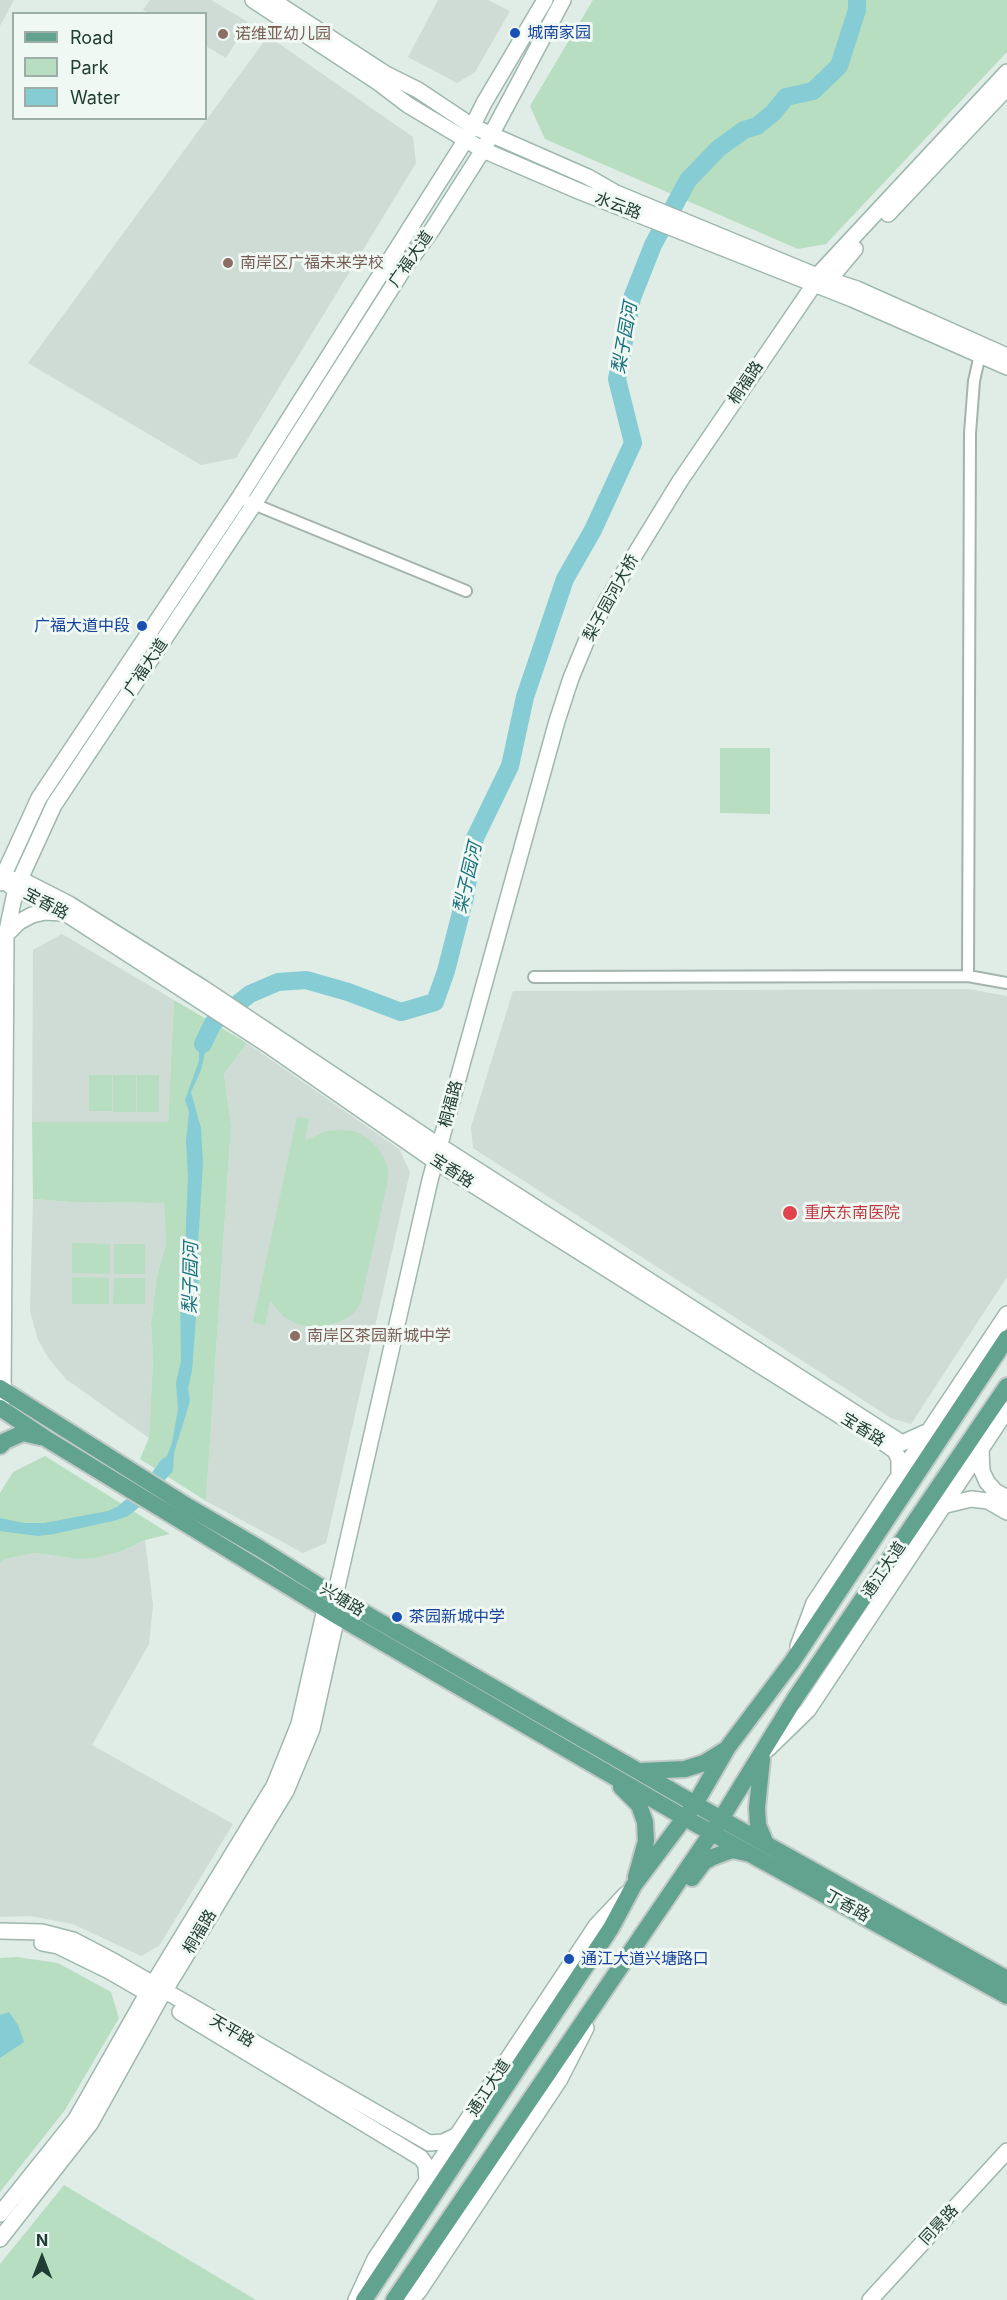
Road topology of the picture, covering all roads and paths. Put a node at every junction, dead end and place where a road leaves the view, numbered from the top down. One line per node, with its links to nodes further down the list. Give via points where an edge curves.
1 (253, 0): 9 (street, 水云路)
2 (272, 0): 7 (street, 水云路)
3 (545, 0): 7 (street, 广福大道)
4 (563, 0): 8 (street, 广福大道)
5 (1007, 72): 12 (street)
6 (1007, 88): 12 (street, via 845,260)
7 (472, 126): 8 (street, 水云路); 9 (street, 广福大道)
8 (490, 134): 10 (street, 广福大道); 11 (street, 水云路, via 588,177)
9 (465, 141): 10 (street, 水云路); 17 (street, 广福大道)
10 (483, 150): 11 (street, 水云路, via 581,192); 18 (street, 广福大道)
11 (630, 204): 12 (street, 水云路)
12 (820, 281): 13 (street, 水云路, via 852,299); 16 (street, 桐福路)
13 (981, 350): 14 (street, 水云路); 15 (street, 水云路); 26 (street, via 970,433)
14 (1007, 356)
15 (1007, 368)
16 (680, 481): 20 (street, 梨子园河大桥, via 588,637)
17 (238, 498): 18 (street); 21 (street, 广福大道, via 39,798)
18 (254, 504): 19 (street); 22 (street, 广福大道, via 54,805)
19 (466, 591)
20 (557, 721): 30 (street, 桐福路)
21 (0, 882): 22 (street, 宝香路)
22 (18, 884): 23 (street, 宝香路); 24 (street, 广福大道); 28 (street, 宝香路, via 69,904)
23 (65, 913): 24 (street, via 32,915); 28 (street, 宝香路)
24 (6, 935): 35 (street, 广福大道)
25 (534, 976): 26 (street)
26 (968, 976): 27 (street)
27 (1007, 983)
28 (200, 993): 29 (street, 宝香路)
29 (275, 1042): 30 (street, 宝香路); 31 (street, 宝香路)
30 (439, 1145): 31 (street, 桐福路); 41 (street, 宝香路)
31 (435, 1161): 41 (street, 宝香路); 48 (street, 桐福路)
32 (1007, 1314): 38 (street, 通江大道)
33 (1007, 1338): 49 (main road, 通江大道)
34 (1007, 1386): 51 (main road, 通江大道, via 796,1697)
35 (2, 1390): 37 (street, 广福大道); 47 (main road, 兴塘路, via 125,1467)
36 (1007, 1410): 42 (street, 通江大道)
37 (0, 1411): 39 (main road, 兴塘路)
38 (930, 1430): 41 (street); 43 (street, 通江大道)
39 (45, 1438): 40 (main road, via 23,1433); 47 (main road, 兴塘路, via 112,1479)
40 (0, 1446)
41 (898, 1447): 43 (street)
42 (981, 1449): 44 (street, via 982,1470); 45 (street, 通江大道)
43 (899, 1476): 49 (street, 通江大道, via 814,1603)
44 (997, 1497): 45 (street); 46 (street)
45 (942, 1506): 51 (street, 通江大道, via 808,1710)
46 (1007, 1512)
47 (182, 1513): 48 (main road, 兴塘路, via 259,1548)
48 (332, 1607): 52 (main road, 兴塘路); 53 (main road, 兴塘路); 63 (street, 桐福路, via 299,1724 274,1786)
49 (792, 1662): 50 (main road, 通江大道)
50 (728, 1748): 53 (main road, via 685,1769); 54 (main road, 通江大道)
51 (762, 1755): 55 (main road, 通江大道); 56 (main road)
52 (603, 1770): 54 (main road, 兴塘路); 57 (main road, via 642,1812 646,1841)
53 (639, 1771): 54 (main road, 兴塘路)
54 (690, 1811): 55 (main road, 兴塘路); 57 (main road, 通江大道)
55 (717, 1825): 56 (main road, 丁香路); 58 (main road, 通江大道)
56 (760, 1849): 58 (main road, via 732,1850 712,1857); 61 (main road, 丁香路); 64 (main road, 丁香路)
57 (634, 1885): 65 (street, 通江大道, via 596,1926); 71 (main road, 通江大道, via 605,1938)
58 (646, 1929): 62 (main road, 通江大道)
59 (0, 1931): 63 (street, 天平路, via 42,1932 73,1940)
60 (0, 1940): 63 (street, 天平路, via 25,1939 58,1946)
61 (1007, 1979)
62 (610, 1982): 72 (main road, 通江大道); 73 (street, 通江大道, via 560,2079)
63 (156, 1992): 65 (street, 天平路, via 429,2143); 67 (street, 天平路, via 421,2158 426,2165); 68 (street, 桐福路, via 76,2119); 69 (street, 桐福路, via 90,2124)
64 (1007, 1996)
65 (458, 2135): 67 (street, 通江大道)
66 (1007, 2151): 74 (street, 同景路)
67 (427, 2182): 70 (street, 通江大道, via 375,2259)
68 (0, 2214)
69 (0, 2239)
70 (356, 2300)
71 (364, 2300)
72 (394, 2300)
73 (411, 2300)
74 (870, 2300)

